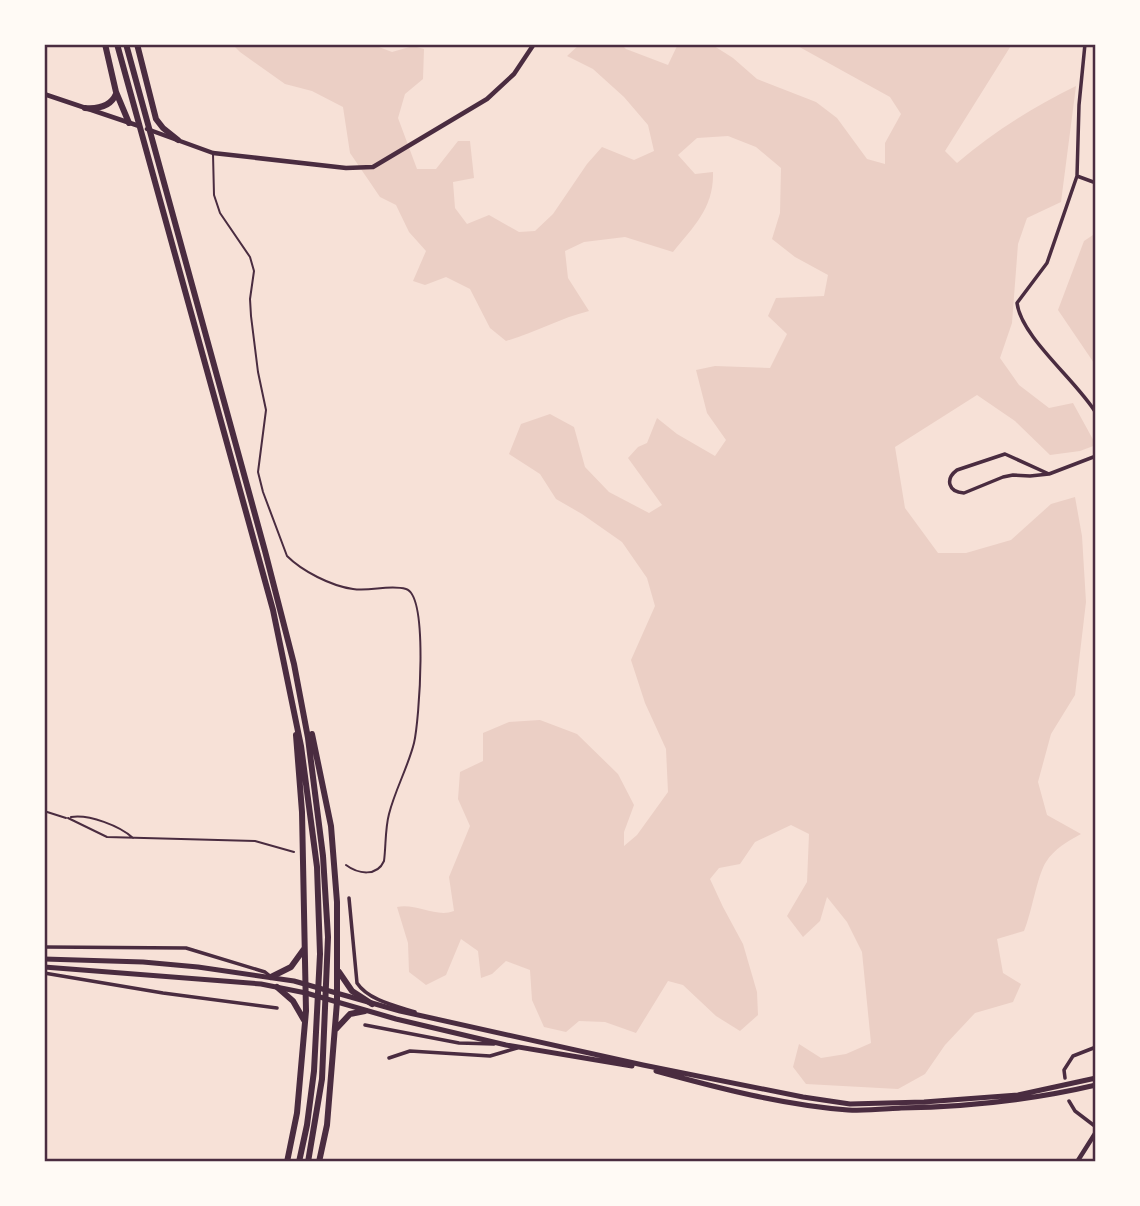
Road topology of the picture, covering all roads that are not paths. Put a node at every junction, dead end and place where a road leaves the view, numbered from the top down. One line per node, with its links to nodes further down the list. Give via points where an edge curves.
1 (105, 44): 7 (highway)
2 (117, 44): 22 (highway, via 263,574)
3 (126, 44): 21 (highway)
4 (137, 44): 11 (highway)
5 (534, 44): 15 (street, via 514,74 487,99 373,167)
6 (1085, 44): 16 (street)
7 (116, 92): 9 (highway, via 106,105); 10 (highway)
8 (44, 94): 9 (street)
9 (85, 108): 12 (street)
10 (125, 114): 11 (highway, via 140,123); 12 (highway)
11 (156, 119): 13 (highway); 14 (highway)
12 (129, 123): 13 (street)
13 (148, 130): 14 (street)
14 (178, 140): 15 (street)
15 (213, 153): 27 (lane, via 214,195 220,213 250,257 254,271 251,316 266,411 258,472 287,555 295,564 354,589 410,591 418,613 421,642 415,742 389,814 384,861 376,871 367,872)
16 (1077, 176): 17 (street); 18 (street, via 1047,263 1017,303 1021,321)
17 (1096, 183)
18 (1096, 412)
19 (1096, 456): 20 (street)
20 (1049, 474): 20 (street, via 1013,475 964,494 957,493 948,481 957,470 1005,454)
21 (294, 664): 33 (highway, via 331,826); 46 (highway, via 320,819 327,970)
22 (291, 693): 30 (highway, via 303,811); 46 (highway, via 313,831)
23 (44, 811): 24 (lane)
24 (68, 818): 25 (lane, via 98,834); 25 (lane, via 94,818)
25 (133, 838): 26 (lane, via 255,841)
26 (294, 852)
27 (346, 865)
28 (349, 898): 48 (street, via 355,971 361,989)
29 (44, 947): 35 (street, via 186,948)
30 (305, 947): 35 (highway, via 291,967); 36 (highway)
31 (44, 959): 35 (main road, via 157,963)
32 (44, 967): 38 (main road)
33 (338, 967): 37 (highway); 42 (highway, via 352,991)
34 (44, 973): 43 (street)
35 (271, 977): 36 (main road)
36 (306, 980): 37 (highway); 39 (highway); 40 (main road)
37 (338, 982): 40 (highway)
38 (277, 987): 39 (main road); 49 (highway, via 296,1005)
39 (306, 993): 41 (main road); 45 (highway)
40 (338, 994): 41 (highway); 42 (main road)
41 (337, 1002): 44 (main road); 47 (highway)
42 (372, 1004): 48 (main road)
43 (277, 1008)
44 (365, 1010): 51 (highway, via 346,1017); 52 (main road)
45 (306, 1011): 47 (highway); 49 (highway)
46 (322, 1015): 62 (highway); 63 (highway, via 319,1104)
47 (336, 1015): 51 (highway)
48 (437, 1019): 56 (main road, via 691,1075 850,1104 1018,1095)
49 (305, 1025): 61 (highway, via 297,1113)
50 (365, 1025): 52 (street, via 458,1043)
51 (335, 1031): 64 (highway, via 328,1114)
52 (506, 1045): 53 (main road)
53 (519, 1047): 55 (street, via 490,1056 410,1051); 58 (main road, via 850,1110 992,1104)
54 (1096, 1047): 57 (street, via 1073,1056 1064,1070)
55 (389, 1058)
56 (1096, 1077)
57 (1065, 1078)
58 (1095, 1086)
59 (1069, 1101): 60 (street)
60 (1096, 1130): 65 (street)
61 (287, 1162)
62 (299, 1162)
63 (308, 1162)
64 (318, 1162)
65 (1077, 1162)

